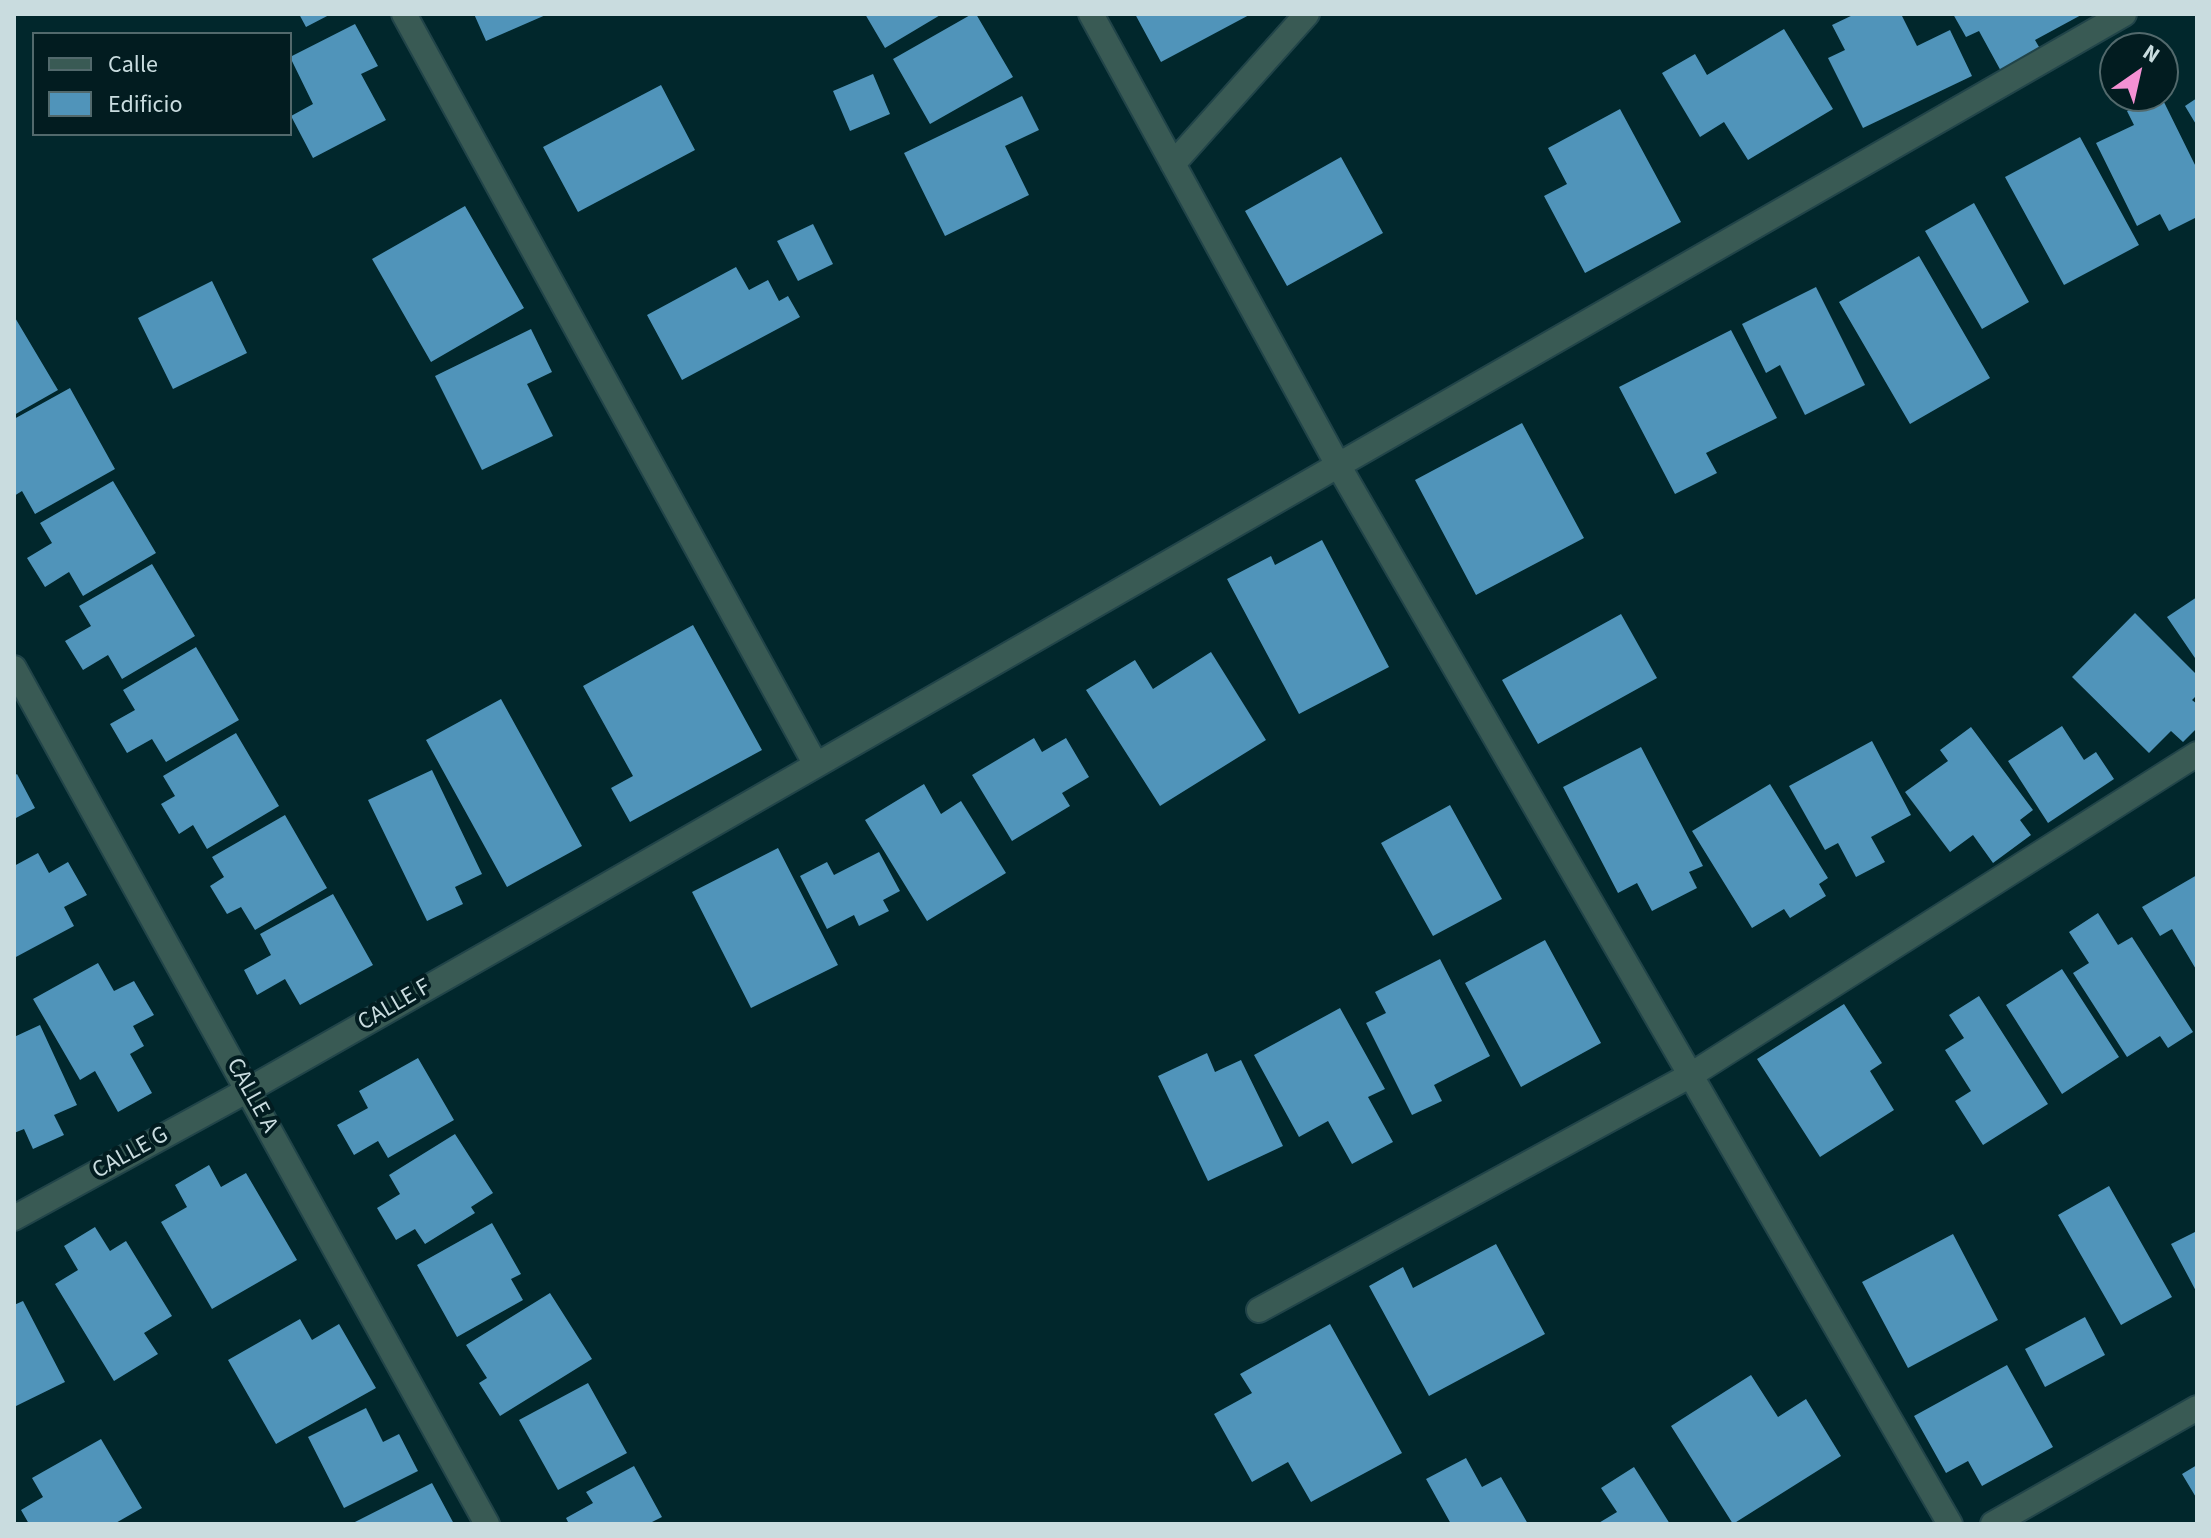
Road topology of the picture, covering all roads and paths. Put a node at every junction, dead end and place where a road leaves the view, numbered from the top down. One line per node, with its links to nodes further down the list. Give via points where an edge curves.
1 (404, 14): 9 (street)
2 (1091, 14): 5 (street)
3 (1307, 14): 5 (street)
4 (2124, 14): 6 (street, CALLE F)
5 (1173, 164): 6 (street)
6 (1338, 465): 9 (street, CALLE F); 10 (street)
7 (14, 668): 11 (street, CALLE A)
8 (2197, 754): 10 (street)
9 (816, 765): 11 (street, CALLE F)
10 (1691, 1075): 13 (street); 16 (street)
11 (248, 1090): 12 (street, CALLE G); 15 (street, CALLE A)
12 (14, 1218)
13 (1259, 1310)
14 (2197, 1408): 17 (street)
15 (487, 1524)
16 (1950, 1524)
17 (1993, 1524)

